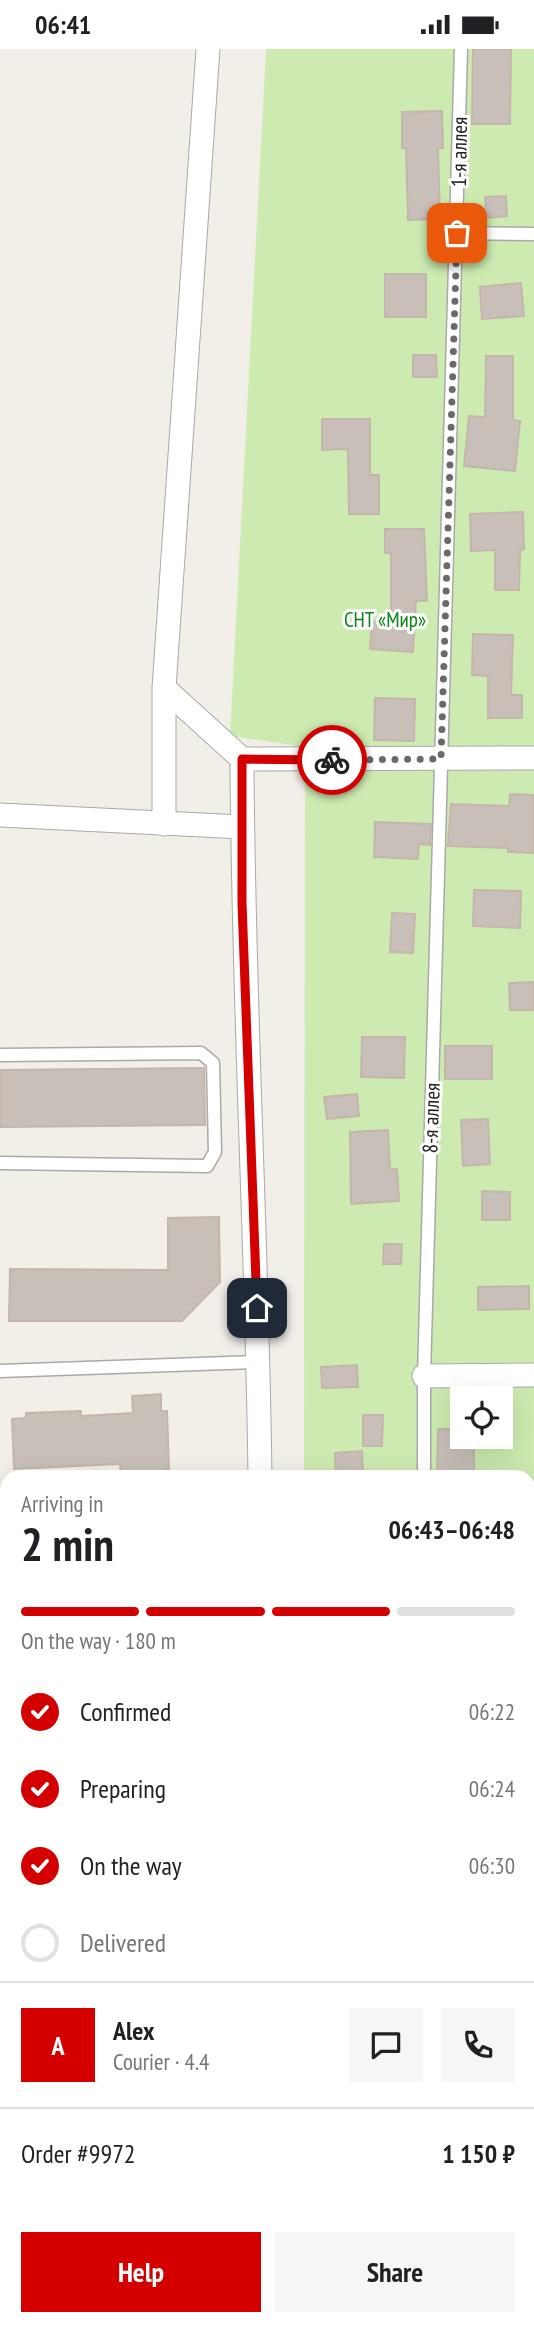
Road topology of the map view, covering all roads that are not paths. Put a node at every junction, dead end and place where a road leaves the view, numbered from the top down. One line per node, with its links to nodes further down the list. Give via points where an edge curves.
1 (208, 49): 5 (street)
2 (461, 49): 3 (lane, 1-я аллея)
3 (457, 233): 4 (lane); 8 (lane, 1-я аллея)
4 (534, 234)
5 (164, 688): 7 (street); 10 (street)
6 (534, 758): 8 (street)
7 (242, 759): 8 (street); 11 (street)
8 (441, 759): 17 (lane, 8-я аллея)
9 (0, 815): 10 (street)
10 (164, 824): 11 (street)
11 (242, 827): 14 (street)
12 (0, 1055): 13 (lane, via 201,1053 213,1063 215,1152 206,1166)
13 (0, 1163)
14 (259, 1362): 15 (lane); 18 (street)
15 (0, 1371)
16 (534, 1375): 17 (street)
17 (425, 1376): 19 (lane, 8-я аллея)
18 (260, 1470)
19 (424, 1470)

